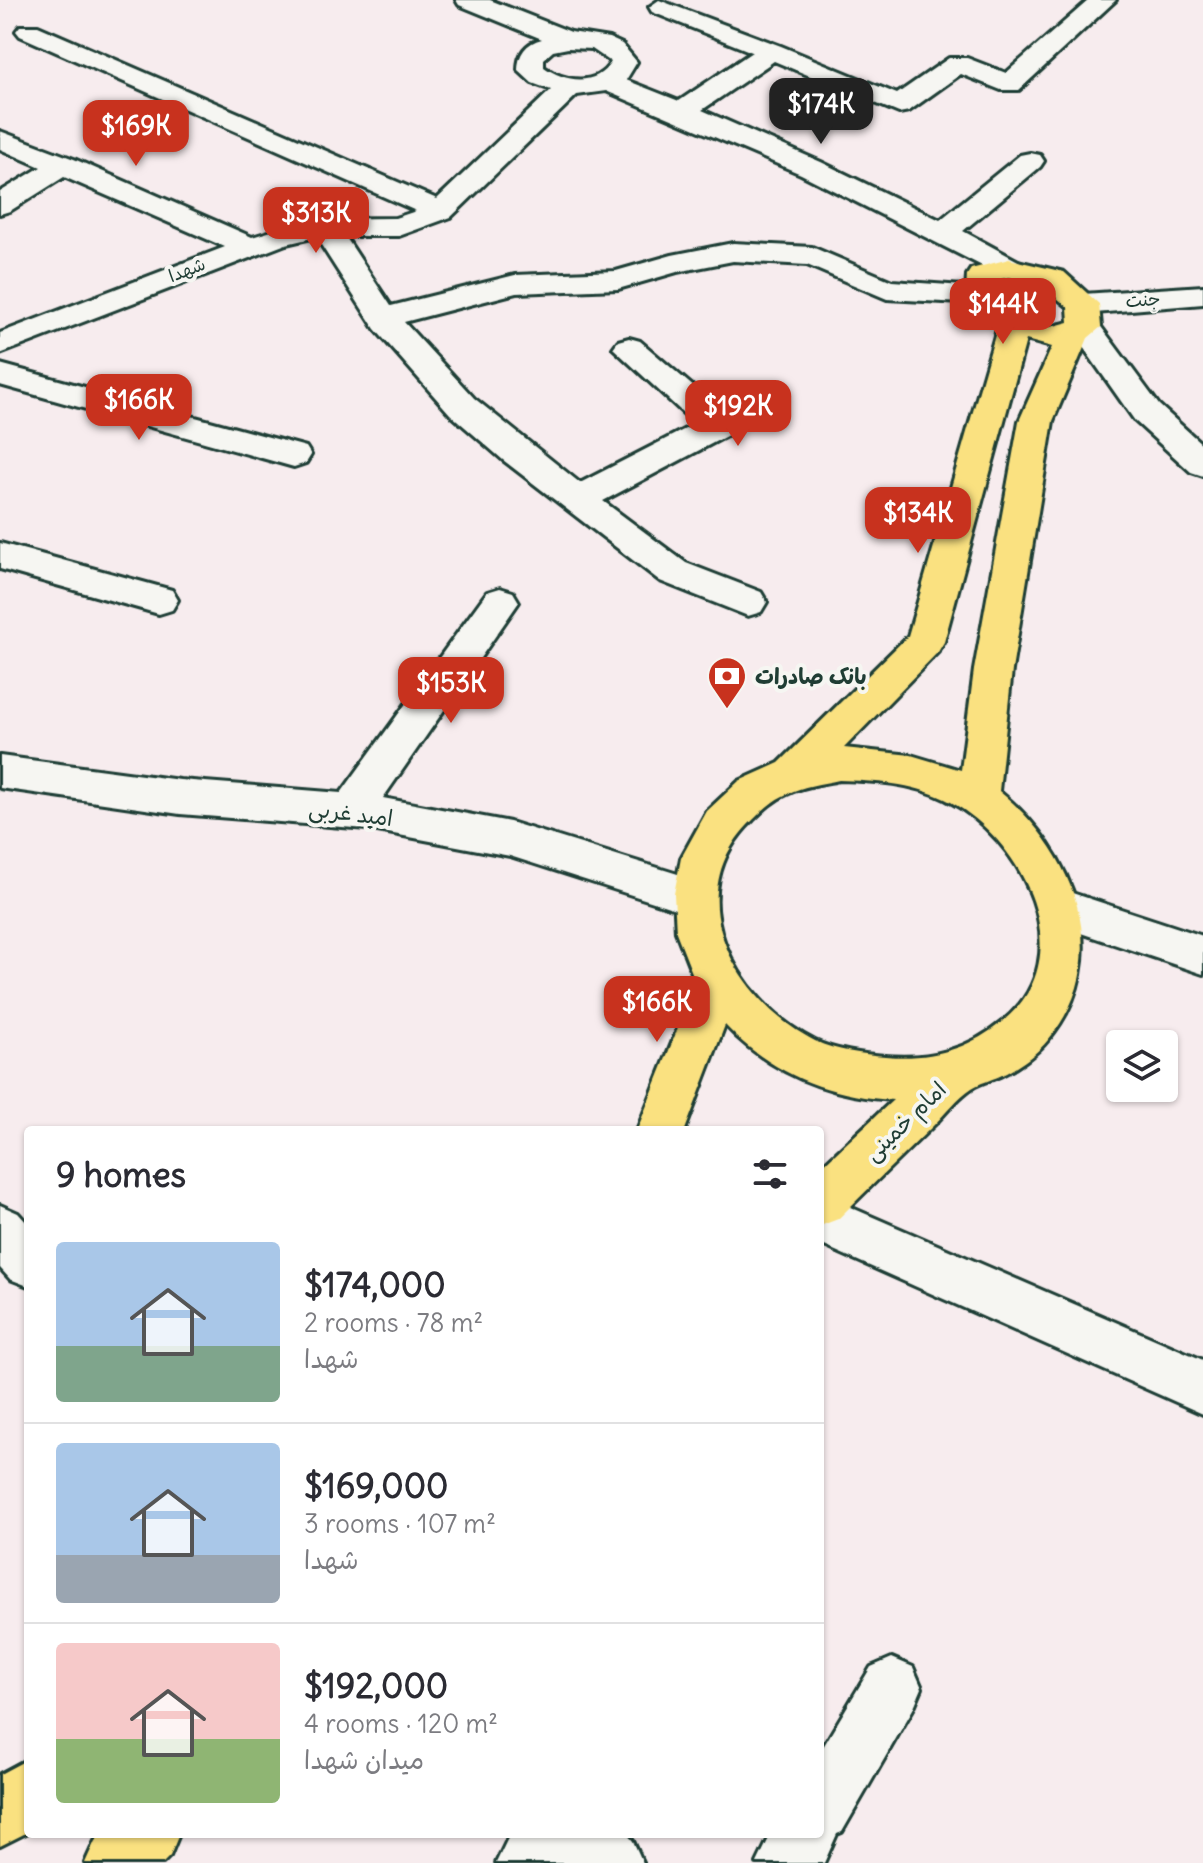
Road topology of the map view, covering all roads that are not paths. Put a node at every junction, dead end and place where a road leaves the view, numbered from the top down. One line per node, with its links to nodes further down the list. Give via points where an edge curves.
1 (468, 0): 4 (street)
2 (1104, 0): 8 (street, via 1010,84 958,64 899,105)
3 (667, 3): 7 (street); 8 (street)
4 (499, 4): 6 (street); 9 (street)
5 (29, 31): 17 (street)
6 (568, 40): 7 (street); 9 (street, via 544,46)
7 (603, 44): 10 (street, via 624,62 620,73)
8 (772, 51): 12 (street)
9 (531, 57): 11 (street, via 531,70 545,82)
10 (606, 82): 11 (street); 12 (street)
11 (569, 88): 17 (street, شهدا)
12 (682, 111): 19 (street)
13 (0, 139): 15 (street)
14 (1030, 161): 19 (street)
15 (64, 165): 16 (street); 20 (street)
16 (0, 205)
17 (441, 211): 18 (street, شهدا, via 399,227)
18 (324, 227): 20 (street, شهدا); 24 (street)
19 (944, 232): 21 (street)
20 (251, 247): 27 (street, شهدا)
21 (1009, 268): 22 (main road, via 982,275); 25 (main road, via 1053,279)
22 (981, 295): 24 (street, via 887,290 812,256 733,252 618,280 515,284); 26 (main road)
23 (1203, 295): 25 (street, جنت)
24 (382, 317): 32 (street, via 462,406)
25 (1081, 320): 26 (main road, via 1059,338); 31 (street, via 1147,413); 39 (main road, via 1036,421 993,670)
26 (1015, 321): 38 (main road, via 925,642)
27 (0, 344)
28 (629, 348): 32 (street, via 718,426)
29 (0, 374): 30 (street)
30 (294, 455)
31 (1203, 464)
32 (576, 500): 36 (street, via 673,572)
33 (0, 556): 34 (street)
34 (159, 600)
35 (500, 602): 40 (street)
36 (748, 602)
37 (0, 772): 40 (street, امید غربی, via 180,797)
38 (794, 773): 39 (main road, via 839,764 887,765 934,777); 41 (main road, via 755,792 723,820 702,856)
39 (978, 798): 42 (main road, via 1015,828 1044,866)
40 (351, 811): 41 (street, امید غربی, via 510,839)
41 (694, 897): 44 (main road, via 698,941)
42 (1060, 908): 43 (street); 45 (main road, via 1065,949 1055,988 1033,1025 999,1053)
43 (1203, 955)
44 (718, 984): 45 (main road, via 752,1023 795,1054 848,1074 903,1080); 46 (main road)
45 (956, 1072): 47 (main road, امام خمینی)
46 (663, 1126)
47 (824, 1198)
48 (824, 1221): 51 (street)
49 (0, 1230): 50 (street)
50 (24, 1257)
51 (1203, 1387)
52 (892, 1688): 54 (street)
53 (24, 1794): 55 (main road)
54 (824, 1803)
55 (0, 1815)
56 (144, 1838): 60 (main road)
57 (545, 1838): 61 (street)
58 (588, 1838): 62 (street)
59 (804, 1838): 63 (street)
60 (117, 1863)
61 (528, 1863)
62 (611, 1863)
63 (789, 1863)

